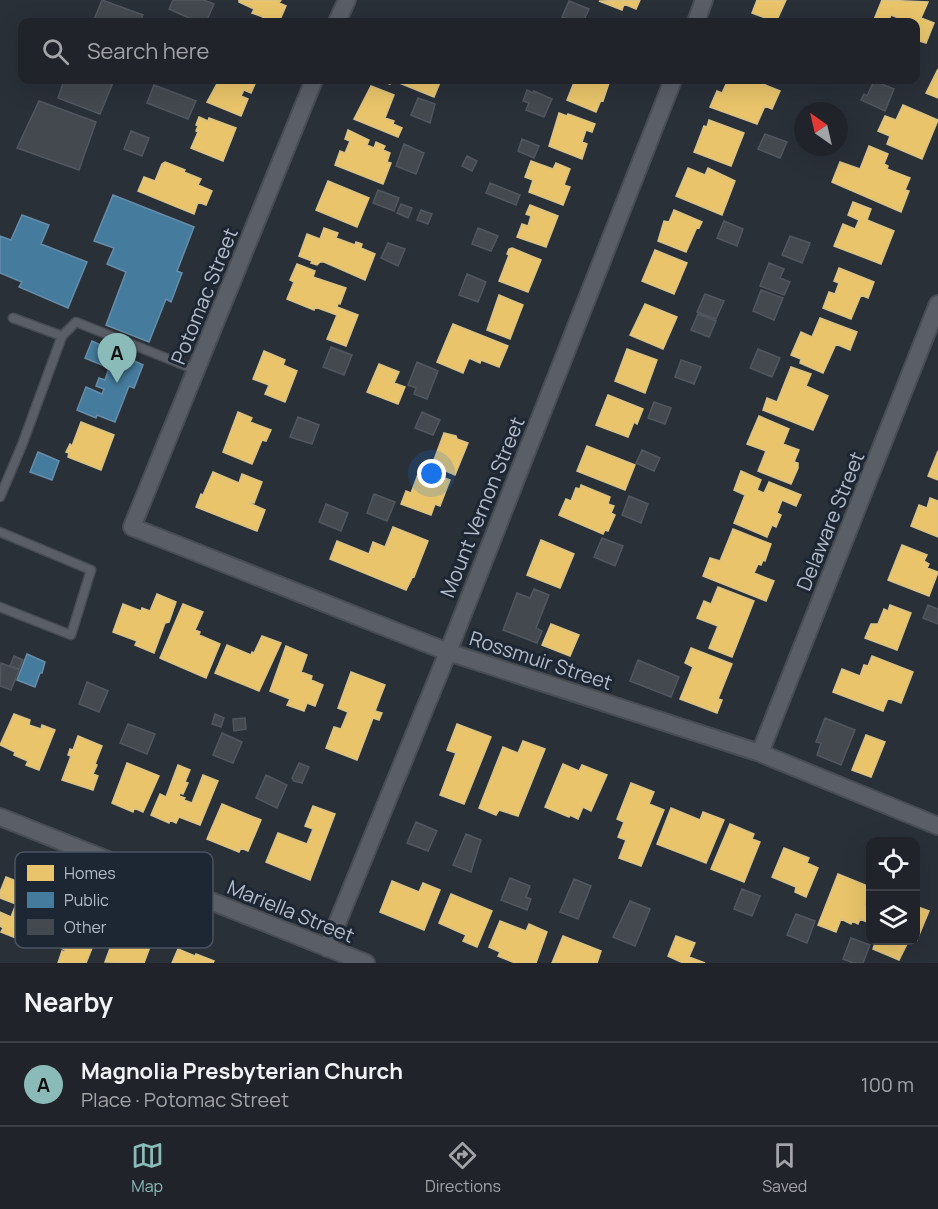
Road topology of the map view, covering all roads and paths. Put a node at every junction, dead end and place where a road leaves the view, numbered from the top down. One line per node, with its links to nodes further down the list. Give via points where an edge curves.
1 (346, 0): 3 (street)
2 (704, 0): 4 (street)
3 (339, 18)
4 (697, 18)
5 (312, 84): 10 (street, Potomac Street)
6 (671, 84): 15 (street, Mount Vernon Street)
7 (938, 304): 16 (street, Delaware Street)
8 (12, 318): 9 (lane)
9 (62, 336): 10 (lane, via 76,322); 11 (lane)
10 (196, 370): 12 (street, Potomac Street)
11 (0, 497)
12 (132, 527): 15 (street, Rossmuir Street)
13 (0, 532): 14 (lane, via 91,570 71,635)
14 (0, 607)
15 (448, 652): 16 (street, Rossmuir Street); 21 (street, Mount Vernon Street)
16 (760, 753): 18 (street, Rossmuir Street)
17 (0, 817): 19 (street, Mariella Street)
18 (938, 826)
19 (87, 852)
20 (213, 902): 21 (street, Mariella Street)
21 (327, 948): 22 (street, Mariella Street)
22 (366, 963)

